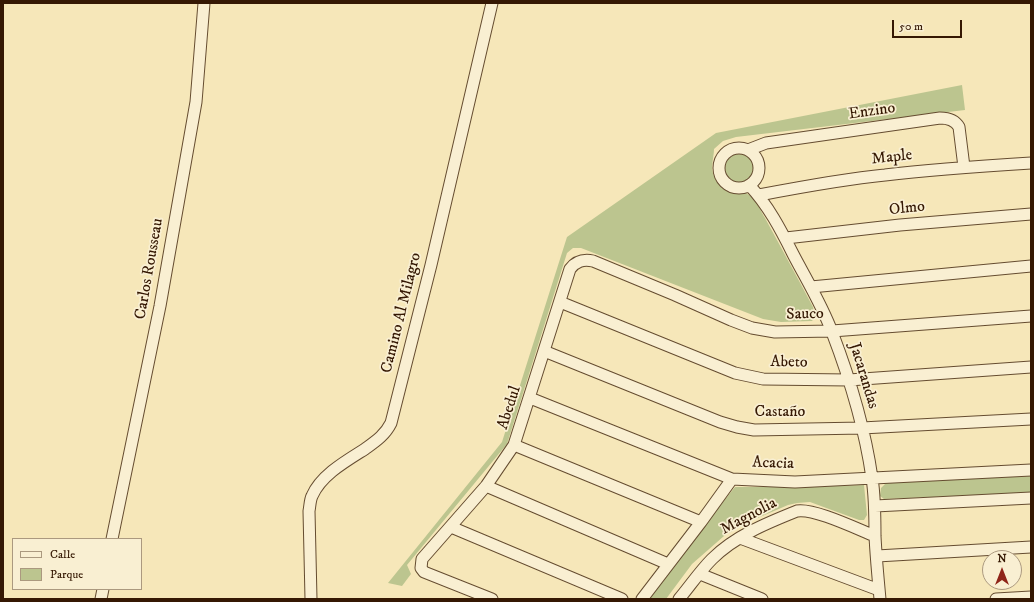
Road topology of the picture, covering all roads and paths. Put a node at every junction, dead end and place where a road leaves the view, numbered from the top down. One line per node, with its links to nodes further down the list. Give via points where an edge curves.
1 (204, 3): 32 (street, Carlos Rousseau, via 196,102 160,306)
2 (492, 3): 40 (street, Camino Al Milagro, via 391,423 380,438 318,484 311,497)
3 (748, 150): 5 (street, Enzino, via 766,143 947,118 959,127); 6 (street, via 756,157 759,167 757,177); 6 (street, via 740,148 729,151 721,160 719,168 721,176 729,185 737,188)
4 (1031, 163): 5 (street, Maple)
5 (964, 167): 7 (street, Maple, via 876,176)
6 (749, 185): 7 (street, Jacarandas)
7 (759, 195): 9 (street, Jacarandas)
8 (1031, 214): 9 (street, Olmo)
9 (786, 238): 12 (street, Jacarandas)
10 (594, 261): 13 (street, Abedul, via 581,260 574,264 570,269); 15 (street, Sauco, via 752,328 775,332)
11 (1031, 266): 12 (street)
12 (811, 287): 15 (street, Jacarandas)
13 (560, 302): 16 (street, Abedul); 18 (street, Abeto, via 735,373 763,379)
14 (1031, 316): 15 (street, Sauco)
15 (832, 331): 18 (street, Jacarandas)
16 (544, 351): 19 (street, Abedul); 21 (street, Castaño, via 737,427 772,431)
17 (1031, 367): 18 (street, Abeto)
18 (849, 380): 21 (street, Jacarandas)
19 (530, 398): 22 (street, Abedul); 25 (street, Acacia)
20 (1031, 419): 21 (street, Castaño)
21 (862, 428): 24 (street, Jacarandas)
22 (514, 445): 26 (street, Abedul); 29 (street)
23 (1031, 470): 24 (street, Acacia)
24 (872, 478): 25 (street, Acacia, via 795,482); 28 (street, Jacarandas)
25 (732, 479): 29 (street)
26 (486, 486): 30 (street, Abedul); 36 (street)
27 (1031, 498): 28 (street)
28 (875, 506): 31 (street, Jacarandas)
29 (701, 522): 36 (street)
30 (450, 527): 41 (street, Abedul, via 424,556 421,563 424,572); 42 (street)
31 (875, 536): 33 (street, Magnolia, via 803,510 760,526); 35 (street, Jacarandas)
32 (112, 538)
33 (740, 538): 37 (street, Magnolia, via 712,559); 38 (street)
34 (1031, 547): 35 (street)
35 (876, 556): 38 (street, Jacarandas)
36 (668, 564): 43 (street)
37 (700, 574): 44 (street, Magnolia); 45 (street)
38 (880, 594)
39 (1031, 597): 46 (street)
40 (311, 599)
41 (492, 599)
42 (622, 599)
43 (642, 599)
44 (679, 599)
45 (762, 599)
46 (996, 599)

